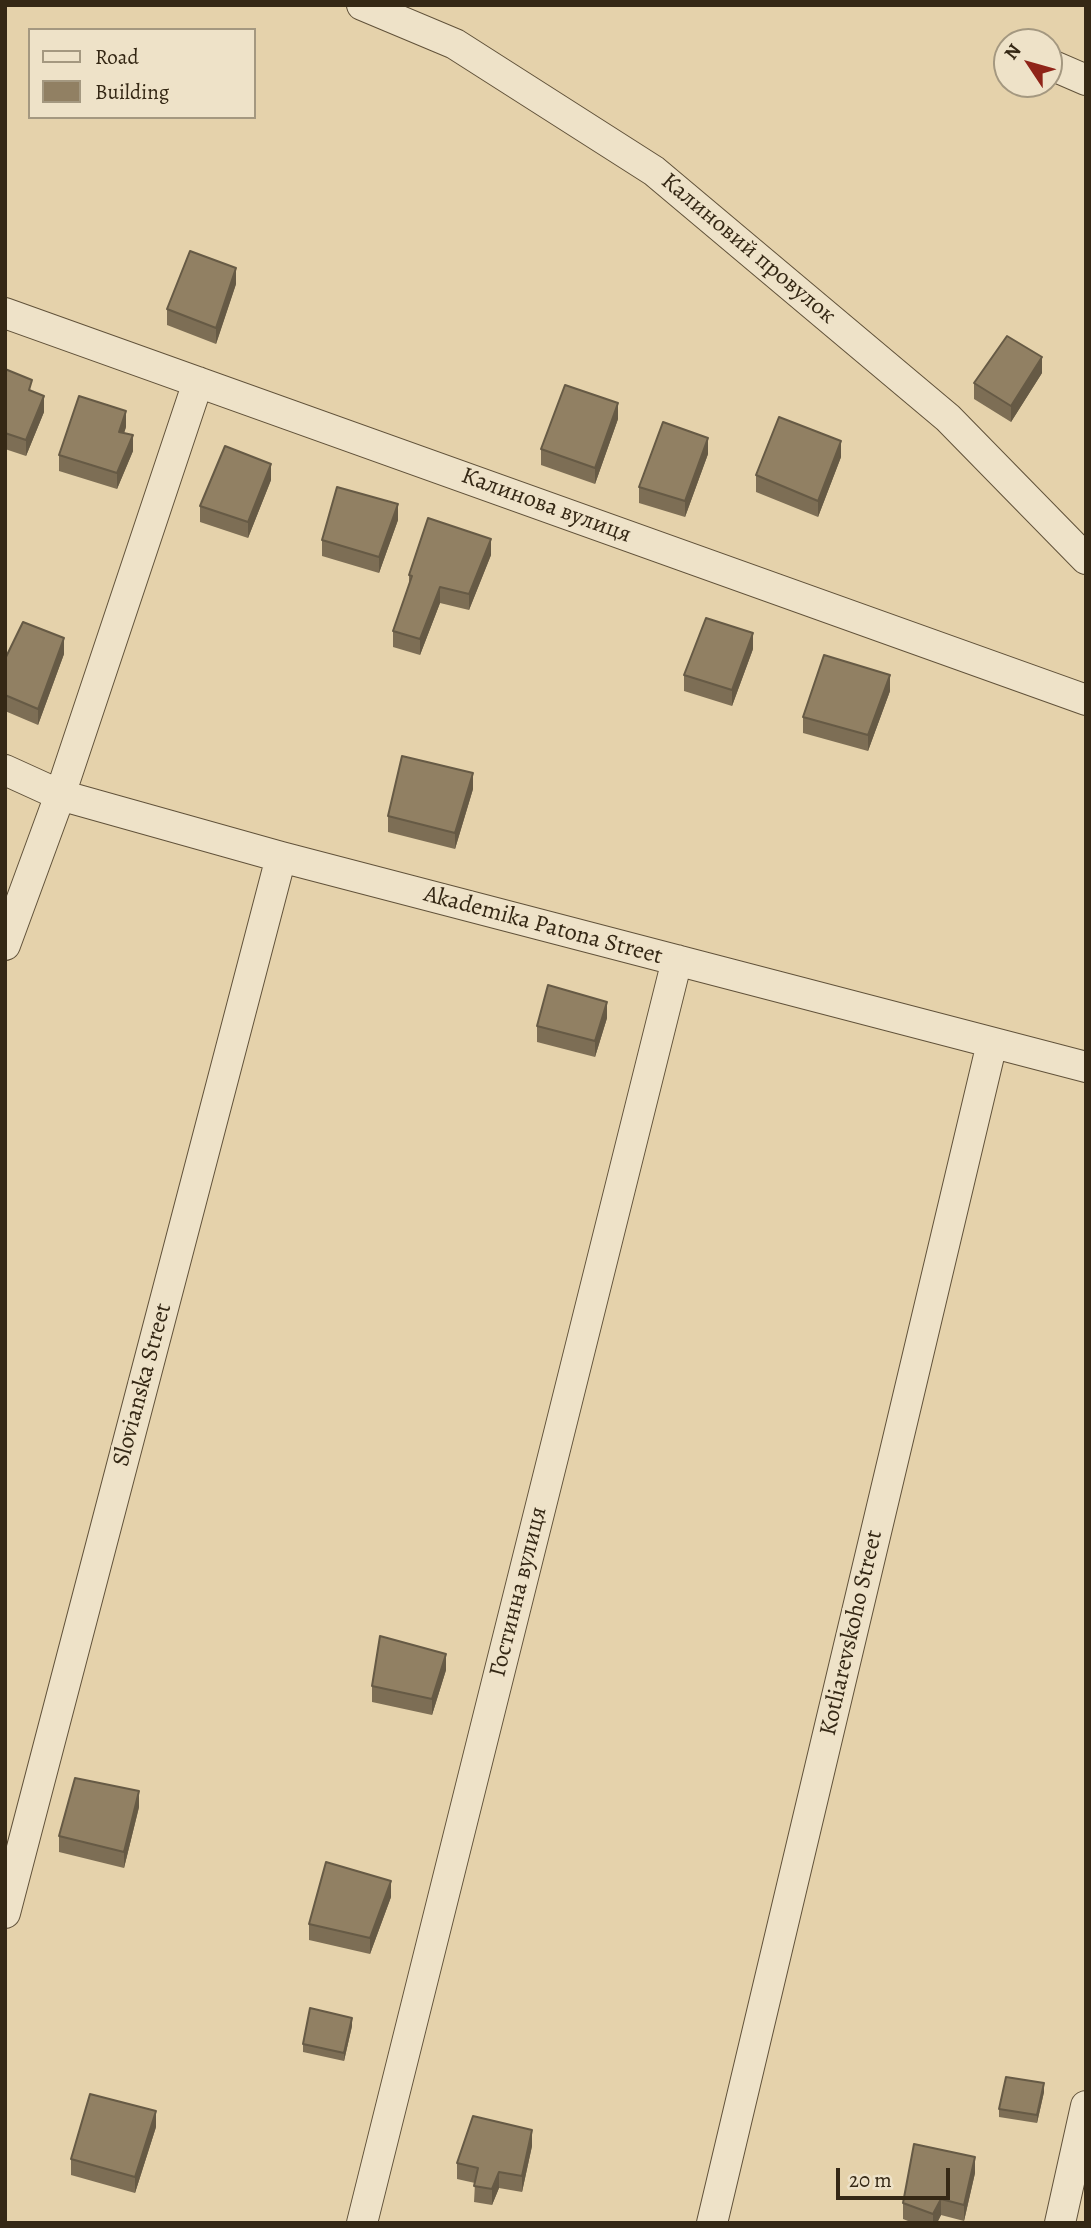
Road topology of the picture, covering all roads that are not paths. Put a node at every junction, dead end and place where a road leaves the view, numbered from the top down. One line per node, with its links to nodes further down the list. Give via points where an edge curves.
1 (362, 5): 6 (street, Калиновий провулок, via 455,44 654,171 948,418)
2 (1063, 70): 3 (street)
3 (1086, 80)
4 (5, 313): 5 (street, Калинова вулиця)
5 (198, 382): 7 (street, Калинова вулиця); 9 (street)
6 (1086, 559)
7 (1086, 700)
8 (5, 769): 9 (street, Akademika Patona Street)
9 (61, 795): 10 (street, Akademika Patona Street); 11 (street)
10 (281, 857): 12 (street, Akademika Patona Street); 15 (street, Slovianska Street)
11 (5, 945)
12 (677, 960): 13 (street, Akademika Patona Street); 17 (street, Гостинна вулиця)
13 (992, 1042): 14 (street, Akademika Patona Street); 18 (street, Kotliarevskoho Street)
14 (1086, 1067)
15 (5, 1913)
16 (1086, 2106): 19 (street)
17 (362, 2223)
18 (712, 2223)
19 (1060, 2223)

